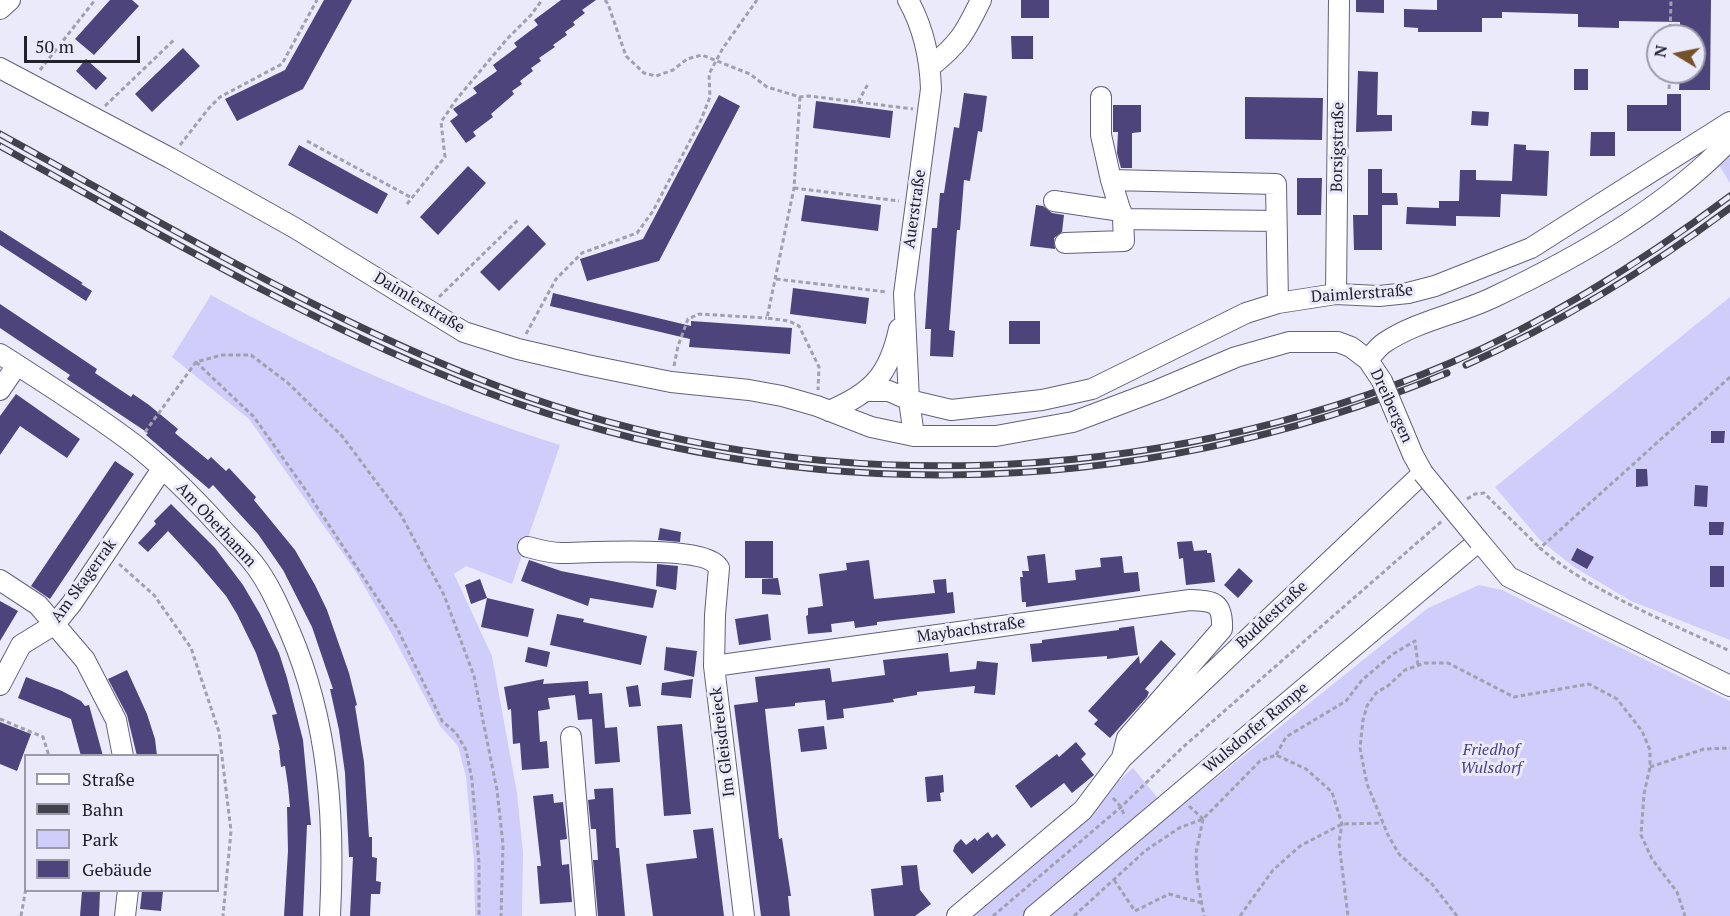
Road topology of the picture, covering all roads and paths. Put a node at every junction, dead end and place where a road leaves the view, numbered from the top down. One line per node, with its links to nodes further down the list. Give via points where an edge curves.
1 (10, 0): 11 (street)
2 (95, 0): 17 (path)
3 (317, 0): 29 (path, via 282,64 220,98)
4 (542, 0): 32 (path, via 441,122 445,157)
5 (604, 0): 14 (path, via 626,56 644,73 656,76 702,55)
6 (757, 0): 14 (path)
7 (908, 0): 15 (street, Auerstraße)
8 (981, 0): 15 (street, via 963,36)
9 (1339, 0): 42 (street, Borsigstraße)
10 (1671, 0): 12 (path)
11 (0, 9)
12 (1671, 24)
13 (175, 39): 25 (path)
14 (716, 60): 21 (path, via 750,74 767,87); 46 (path, via 709,74 710,97 653,211 637,234 582,253 556,279)
15 (930, 67): 24 (street, Auerstraße)
16 (0, 68): 17 (street, Daimlerstraße)
17 (29, 83): 25 (street, Daimlerstraße)
18 (868, 84): 23 (path)
19 (1669, 84): 20 (path)
20 (1669, 89)
21 (800, 97): 23 (path); 31 (path)
22 (1101, 97): 30 (street, via 1101,135)
23 (858, 102): 24 (path)
24 (929, 111): 34 (street, Auerstraße)
25 (93, 117): 29 (street, Daimlerstraße)
26 (1730, 122): 42 (street, Daimlerstraße, via 1530,248 1436,286 1408,293)
27 (1730, 140): 48 (street, via 1712,159 1603,240 1493,298 1399,334 1382,344)
28 (307, 141): 32 (path)
29 (170, 158): 44 (street, Daimlerstraße)
30 (1111, 180): 36 (street); 38 (street, via 1276,184)
31 (794, 188): 34 (path); 40 (path)
32 (412, 198): 35 (path)
33 (1053, 201): 36 (street)
34 (915, 203): 41 (street, Auerstraße)
35 (407, 204)
36 (1122, 215): 38 (street); 39 (street, via 1124,241)
37 (518, 220): 44 (path)
38 (1276, 221): 43 (street)
39 (1065, 243)
40 (776, 279): 41 (path); 45 (path)
41 (904, 294): 54 (street, via 894,350 885,371); 55 (street, Auerstraße)
42 (1336, 294): 43 (street, Daimlerstraße)
43 (1278, 303): 55 (street, Daimlerstraße, via 1246,313 1092,389 1042,400 951,410)
44 (427, 309): 46 (street, Daimlerstraße, via 464,332)
45 (768, 318): 52 (path, via 699,314 688,319); 56 (path, via 799,326 819,367)
46 (518, 349): 52 (street, Daimlerstraße)
47 (0, 354): 50 (street, Am Oberhamm)
48 (1368, 360): 57 (street, Dreibergen, via 1361,352 1338,342 1289,342 1236,357 1073,422 996,436); 60 (street, Dreibergen, bridge, via 1382,381)
49 (196, 362): 58 (path); 97 (path, via 254,417 307,492 396,628 442,721 456,733 466,750 478,851); 98 (path, via 222,355 251,355 288,383 342,436 401,514 444,595 474,676 497,790 502,845)
50 (17, 365): 53 (street); 58 (street, Am Oberhamm)
51 (1730, 377): 65 (path)
52 (670, 382): 56 (street, Daimlerstraße, via 749,390)
53 (0, 390)
54 (866, 391): 55 (street, Daimlerstraße, via 889,391); 56 (street, via 842,406)
55 (909, 400): 57 (street, Auerstraße)
56 (823, 409): 57 (street, Daimlerstraße, via 871,427)
57 (914, 436)
58 (135, 445): 59 (street, Am Oberhamm)
59 (162, 469): 66 (street, Am Skagerrak); 96 (street, Am Oberhamm, via 254,564 280,609 301,658 319,719 329,782)
60 (1423, 473): 63 (street, Dreibergen, bridge); 81 (street, Buddestraße)
61 (1461, 504): 65 (path, via 1484,493)
62 (1443, 520): 84 (path, via 1182,748)
63 (1479, 541): 74 (street, Dreibergen, via 1509,577); 88 (street, Wulsdorfer Rampe)
64 (528, 548): 72 (street, Im Gleisdreieck, via 561,553 699,555 712,561 719,568)
65 (1540, 548): 70 (path, via 1558,563 1635,607)
66 (106, 553): 69 (street, Am Skagerrak); 95 (path, via 154,595 191,648 219,732 231,831)
67 (0, 579): 69 (street, via 38,605)
68 (1222, 614): 72 (street, Maybachstraße, via 1209,601 1190,600); 81 (street, Buddestraße, via 1222,629 1126,738)
69 (55, 624): 73 (street, Am Skagerrak, via 21,645); 79 (street, via 85,660 116,720)
70 (1730, 651)
71 (1418, 665): 80 (path, via 1416,641 1362,680 1346,701 1286,737); 82 (path, via 1448,663 1514,697 1589,684 1617,699 1642,731 1650,750); 86 (path, via 1376,693 1363,720 1360,748)
72 (714, 666): 100 (street, Im Gleisdreieck)
73 (0, 685)
74 (1730, 686)
75 (0, 719): 78 (path, via 43,737)
76 (571, 738): 99 (street)
77 (1730, 748): 82 (path, via 1704,749)
78 (48, 754)
79 (123, 754)
80 (1276, 755): 85 (path, via 1260,761); 87 (path, via 1306,770 1332,792)
81 (1122, 758): 83 (street, Buddestraße)
82 (1650, 767): 109 (path, via 1641,835 1652,859 1677,892)
83 (1101, 786): 84 (path); 101 (street, Buddestraße, via 1083,810)
84 (1121, 807): 88 (path); 102 (path)
85 (1203, 819): 89 (path, via 1179,828 1145,851); 92 (path, via 1196,853)
86 (1383, 823): 87 (path); 108 (path, via 1399,854 1432,884)
87 (1342, 824): 106 (path, via 1300,846 1273,870); 107 (path, via 1339,843)
88 (1131, 836): 103 (street, Wulsdorfer Rampe)
89 (1114, 880): 92 (path, via 1135,911 1170,894); 104 (path)
90 (25, 892): 93 (path)
91 (128, 892): 94 (street)
92 (1202, 903): 105 (path)
93 (21, 916)
94 (125, 916)
95 (223, 916)
96 (330, 916)
97 (479, 916)
98 (501, 916)
99 (586, 916)
100 (744, 916)
101 (957, 916)
102 (993, 916)
103 (1034, 916)
104 (1074, 916)
105 (1204, 916)
106 (1240, 916)
107 (1348, 916)
108 (1457, 916)
109 (1685, 916)

